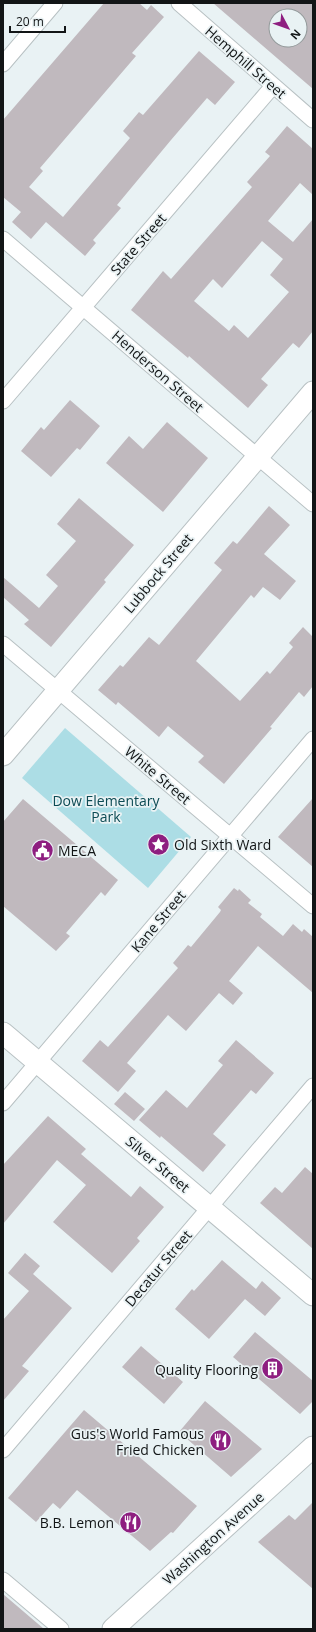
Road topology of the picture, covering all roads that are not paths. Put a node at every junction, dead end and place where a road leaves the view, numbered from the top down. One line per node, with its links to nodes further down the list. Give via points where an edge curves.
1 (56, 3): 3 (street)
2 (179, 3): 4 (street, Hemphill Street)
3 (3, 64)
4 (273, 86): 5 (street, Hemphill Street); 7 (street, State Street)
5 (313, 120)
6 (3, 239): 7 (street, Henderson Street)
7 (84, 308): 9 (street, State Street); 10 (street, Henderson Street)
8 (313, 392): 10 (street, Lubbock Street)
9 (3, 401)
10 (258, 456): 11 (street, Henderson Street); 13 (street, Lubbock Street)
11 (313, 504)
12 (3, 644): 13 (street, White Street)
13 (58, 690): 15 (street, Lubbock Street); 16 (street, White Street)
14 (313, 739): 16 (street, Kane Street)
15 (3, 755)
16 (230, 836): 17 (street, White Street); 19 (street, Kane Street)
17 (313, 906)
18 (3, 1033): 19 (street, Silver Street)
19 (38, 1062): 21 (street, Kane Street); 22 (street, Silver Street)
20 (313, 1086): 22 (street, Decatur Street)
21 (3, 1104)
22 (209, 1207): 23 (street, Silver Street); 25 (street, Decatur Street)
23 (313, 1295)
24 (313, 1447): 28 (street, Washington Avenue)
25 (3, 1450)
26 (3, 1580): 27 (street)
27 (61, 1629)
28 (113, 1629)

